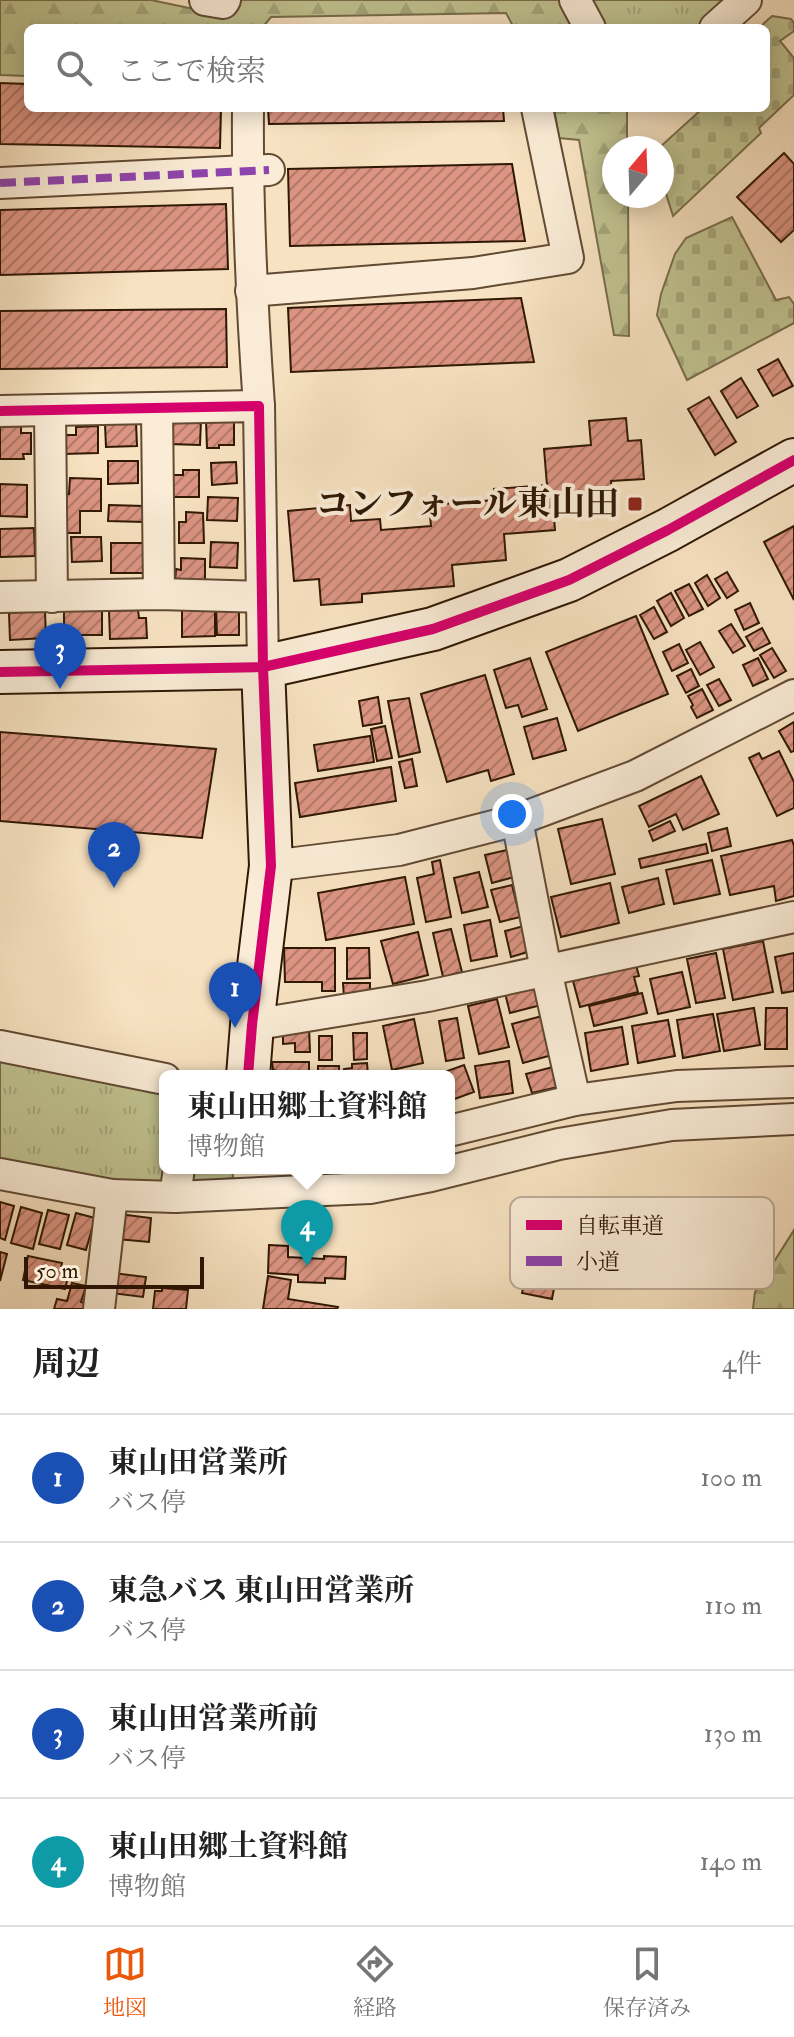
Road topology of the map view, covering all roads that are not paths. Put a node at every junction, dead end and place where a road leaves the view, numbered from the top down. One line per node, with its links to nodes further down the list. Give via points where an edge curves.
1 (205, 0): 2 (street)
2 (225, 0)
3 (575, 0): 5 (street)
4 (746, 0): 6 (street)
5 (588, 24)
6 (719, 24)
7 (249, 112): 9 (street)
8 (538, 112): 11 (street, via 568,258 473,273)
9 (258, 170): 10 (street); 11 (street)
10 (0, 183)
11 (251, 291): 12 (street)
12 (259, 406): 13 (street); 20 (street)
13 (157, 408): 14 (street); 17 (street)
14 (50, 410): 15 (street); 19 (street)
15 (0, 411)
16 (794, 460): 21 (street, via 569,580 433,629)
17 (159, 594): 19 (street); 20 (street)
18 (0, 597): 19 (street)
19 (52, 597)
20 (262, 597): 21 (street)
21 (263, 667): 22 (street); 25 (street)
22 (0, 672)
23 (794, 695): 24 (street, via 635,776)
24 (517, 820): 25 (street, via 399,850); 27 (street)
25 (271, 866): 28 (street)
26 (794, 917): 27 (street)
27 (546, 970): 28 (street); 33 (street)
28 (252, 1025): 30 (street)
29 (0, 1046): 31 (street)
30 (248, 1070)
31 (159, 1078)
32 (794, 1082): 33 (street, via 677,1086)
33 (575, 1100): 35 (street)
34 (794, 1119): 36 (street, via 672,1125 559,1144)
35 (455, 1130)
36 (455, 1170)
37 (0, 1174): 40 (street)
38 (439, 1174): 39 (street, via 370,1188)
39 (177, 1182): 40 (street)
40 (112, 1195): 41 (street)
41 (99, 1309)

